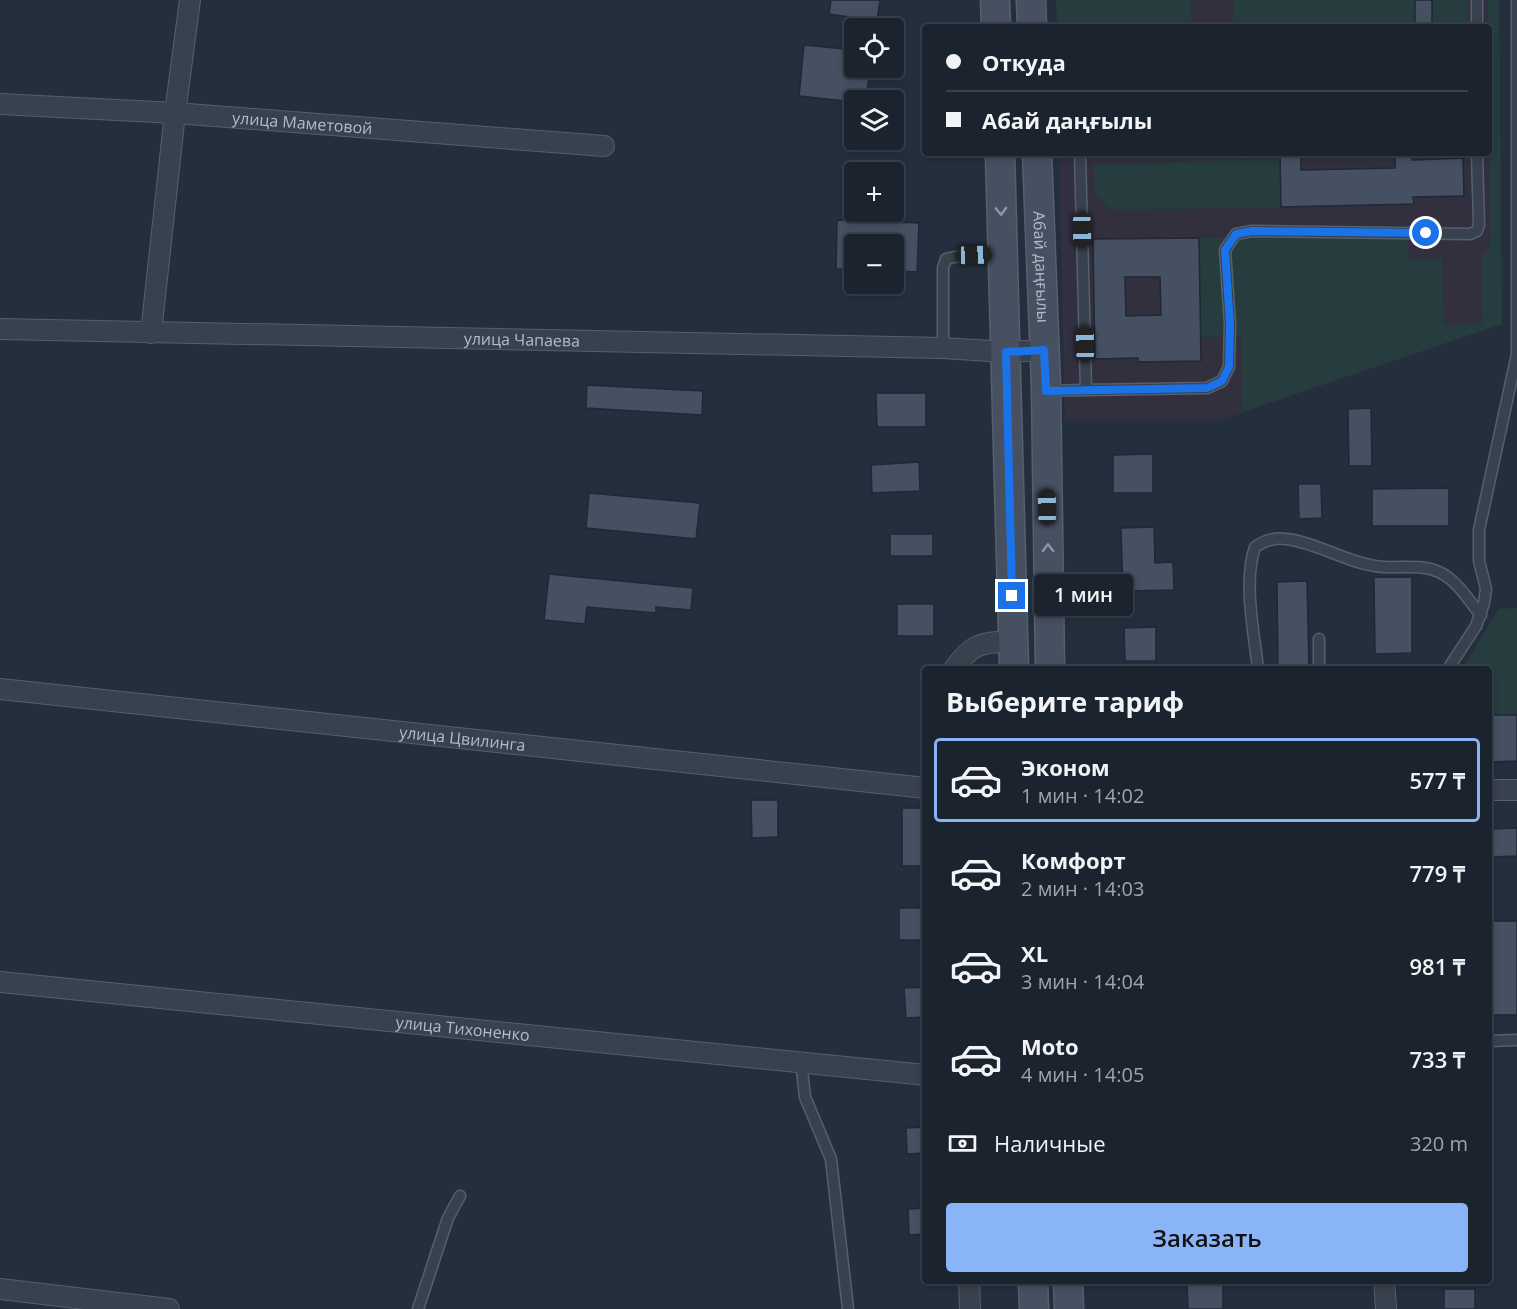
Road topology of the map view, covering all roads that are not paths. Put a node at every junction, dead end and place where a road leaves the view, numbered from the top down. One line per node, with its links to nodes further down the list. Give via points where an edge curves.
1 (190, 0): 10 (street)
2 (995, 0): 6 (street)
3 (1031, 0): 7 (street)
4 (1477, 0): 8 (lane)
5 (1517, 0): 24 (lane, via 1517,354 1479,530 1479,561 1486,589)
6 (996, 24)
7 (1032, 24)
8 (1477, 24)
9 (0, 104): 10 (street, улица Маметовой)
10 (175, 112): 11 (street, улица Маметовой); 18 (street)
11 (604, 146)
12 (1000, 156): 16 (street, one-way to 16)
13 (1037, 156): 20 (street, Абай даңғылы)
14 (1080, 156): 22 (lane)
15 (1477, 156): 22 (lane, via 1477,231 1236,234 1225,250 1230,324 1229,367 1222,381 1207,388)
16 (1003, 254): 19 (lane, via 946,259); 21 (street)
17 (0, 329): 18 (street, улица Чапаева)
18 (151, 333): 19 (street, улица Чапаева)
19 (943, 348): 21 (street, улица Чапаева)
20 (1044, 350): 21 (street, улица Чапаева); 23 (street, Абай даңғылы)
21 (1006, 352): 26 (street)
22 (1086, 390): 23 (lane)
23 (1046, 391): 29 (street, Абай даңғылы, one-way to 23)
24 (1481, 615): 30 (lane, via 1453,582 1430,568 1373,565 1305,543 1272,538 1256,547 1252,555 1251,604); 32 (lane)
25 (1319, 639): 31 (lane)
26 (1013, 641): 27 (street, via 982,643); 28 (street)
27 (956, 666)
28 (1014, 666)
29 (1050, 666)
30 (1258, 666)
31 (1319, 666)
32 (1450, 666)
33 (0, 689): 34 (street, улица Цвилинга)
34 (922, 788)
35 (1492, 790): 36 (street)
36 (1517, 790)
37 (0, 982): 40 (street, улица Тихоненко)
38 (1517, 1040): 39 (lane)
39 (1492, 1041)
40 (801, 1061): 41 (street, улица Тихоненко); 50 (lane, via 806,1097 831,1159)
41 (922, 1075)
42 (460, 1196): 49 (lane, via 448,1218)
43 (969, 1284): 51 (street)
44 (1033, 1284): 52 (street)
45 (1068, 1284): 53 (street)
46 (1384, 1284): 54 (street)
47 (0, 1289): 48 (street)
48 (169, 1309)
49 (418, 1309)
50 (848, 1309)
51 (970, 1309)
52 (1034, 1309)
53 (1069, 1309)
54 (1386, 1309)

